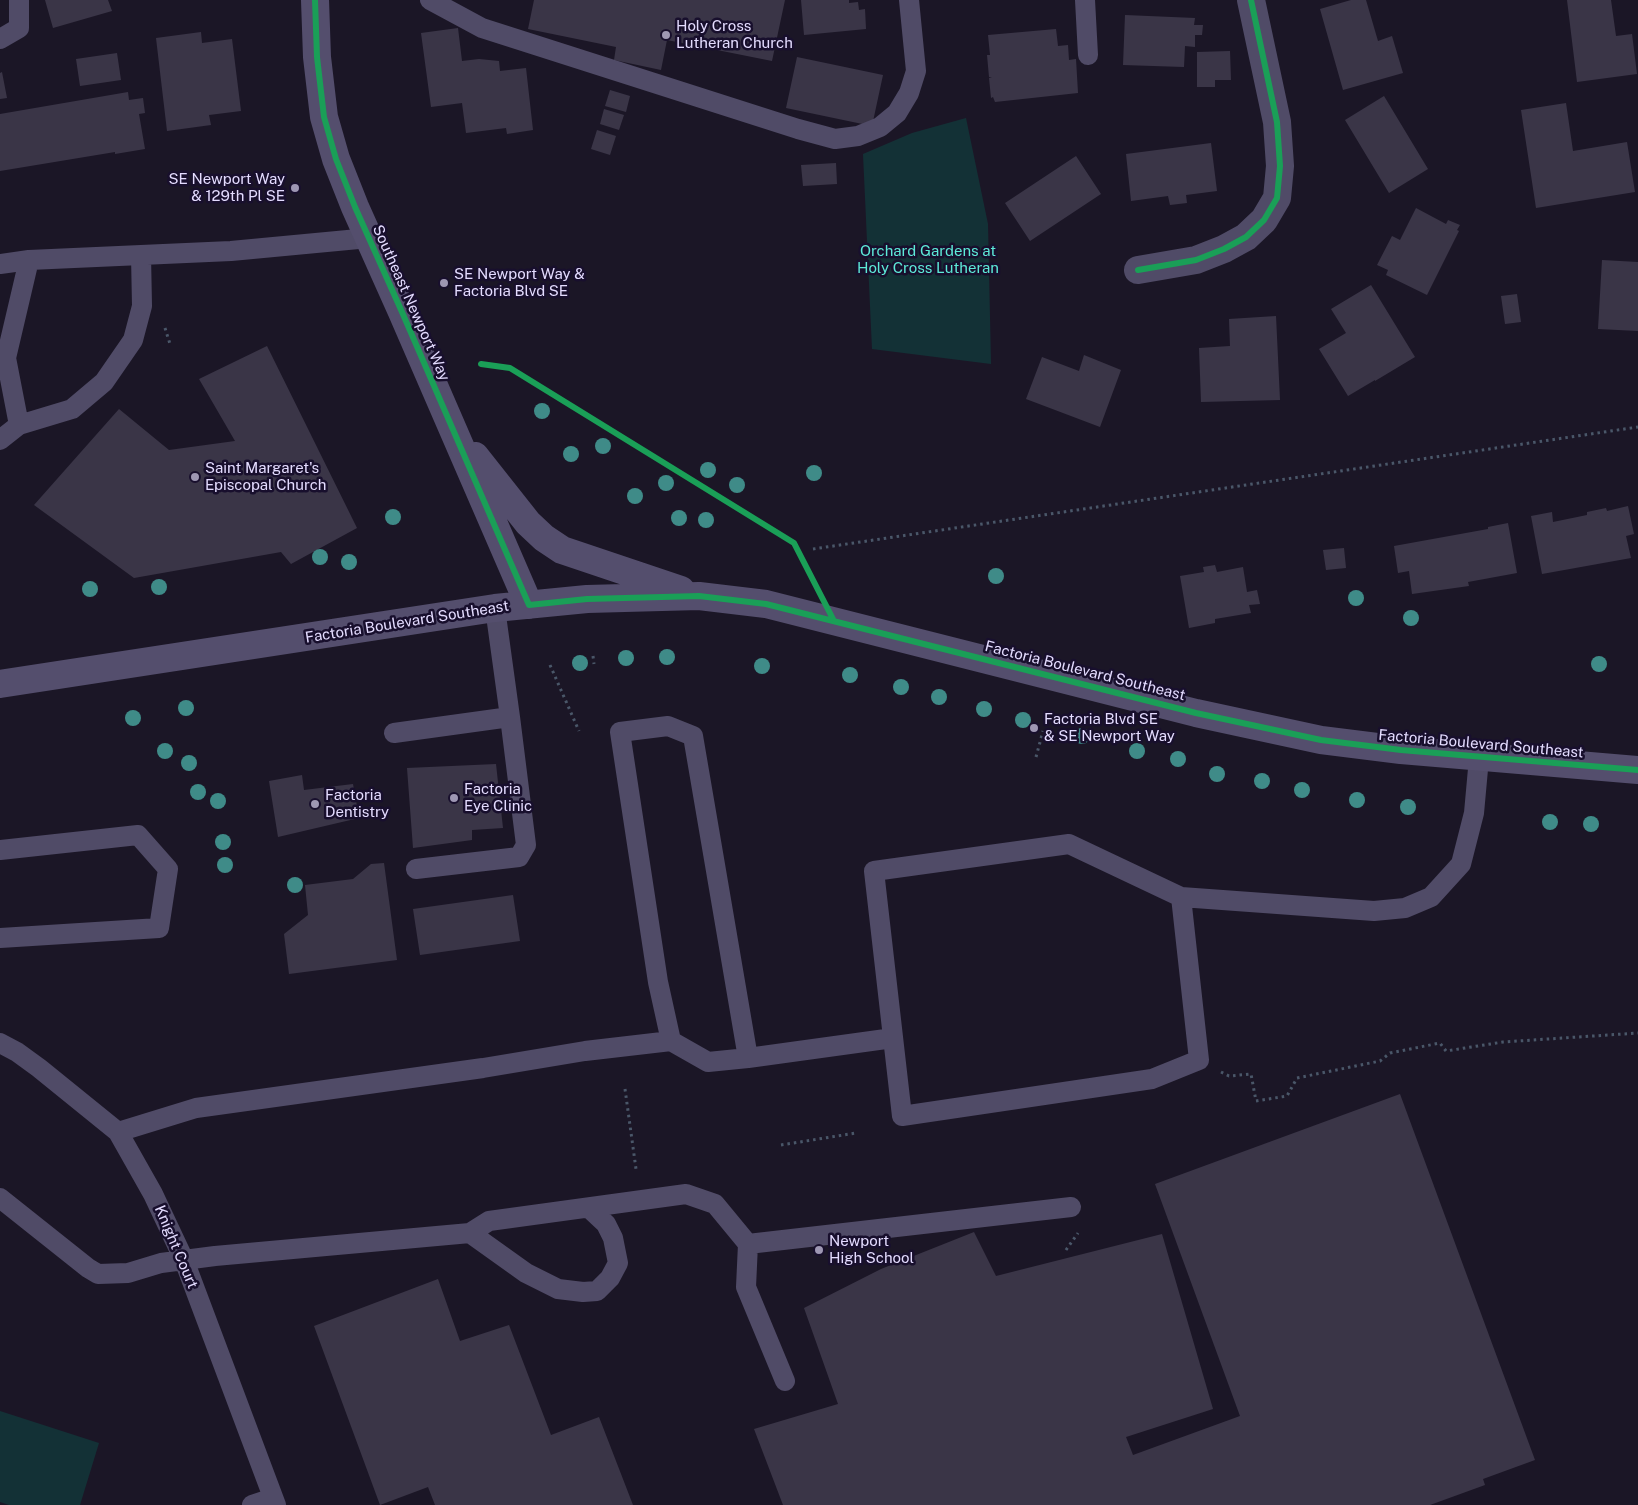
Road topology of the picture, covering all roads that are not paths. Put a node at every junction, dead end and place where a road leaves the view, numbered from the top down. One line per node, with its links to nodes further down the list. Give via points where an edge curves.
1 (19, 0): 7 (lane, via 19,28)
2 (315, 0): 9 (main road, Southeast Newport Way, via 316,57 324,117 336,159)
3 (430, 0): 4 (lane, via 482,28 836,139 880,128 897,113 909,93 916,71)
4 (909, 0)
5 (1085, 0): 8 (lane)
6 (1251, 0): 13 (street, via 1277,122 1280,166 1276,198 1264,220 1246,237 1224,250 1196,260)
7 (0, 39)
8 (1088, 55)
9 (369, 238): 10 (lane, via 231,251); 16 (main road, Southeast Newport Way)
10 (141, 255): 11 (lane); 15 (lane, via 142,306 133,340 104,382 72,410)
11 (29, 260): 12 (lane); 14 (lane)
12 (0, 264)
13 (1138, 270)
14 (3, 359): 15 (lane)
15 (18, 425): 17 (lane)
16 (452, 427): 18 (main road, via 544,538 562,550); 19 (main road, Southeast Newport Way)
17 (0, 440)
18 (699, 596): 19 (main road, Factoria Boulevard Southeast, via 587,599); 24 (main road, Factoria Boulevard Southeast, via 766,604 1196,713 1321,740)
19 (529, 605): 20 (main road, Factoria Boulevard Southeast)
20 (495, 608): 21 (main road, Factoria Boulevard Southeast); 22 (lane)
21 (0, 684)
22 (510, 717): 23 (lane); 27 (lane, via 526,845 519,857)
23 (394, 733)
24 (1479, 758): 25 (main road, Factoria Boulevard Southeast); 28 (lane, via 1474,813 1461,864 1431,897 1406,908 1374,911)
25 (1638, 770)
26 (0, 850): 29 (lane, via 138,835 168,869 159,928)
27 (416, 869)
28 (1181, 897): 30 (lane, via 1069,844 874,872); 30 (lane, via 1199,1060 1152,1079 902,1116)
29 (0, 938)
30 (893, 1038): 33 (lane)
31 (671, 1041): 33 (lane, via 708,1062); 33 (lane, via 658,982 620,732 668,726 694,736); 34 (lane, via 196,1108)
32 (0, 1043): 34 (lane, Knight Court, via 39,1068)
33 (748, 1058)
34 (118, 1132): 40 (lane, Knight Court, via 153,1194)
35 (0, 1198): 40 (lane, via 98,1274 128,1274 161,1263)
36 (1071, 1206): 39 (lane)
37 (590, 1209): 38 (lane, via 489,1221); 38 (lane, via 610,1231 618,1263 610,1278 597,1291 558,1289 526,1273); 39 (lane, via 686,1194 715,1204)
38 (470, 1233): 40 (lane)
39 (748, 1244): 41 (lane, via 746,1287)
40 (184, 1260): 42 (lane, Knight Court)
41 (785, 1381)
42 (274, 1501): 43 (lane)
43 (252, 1505)

